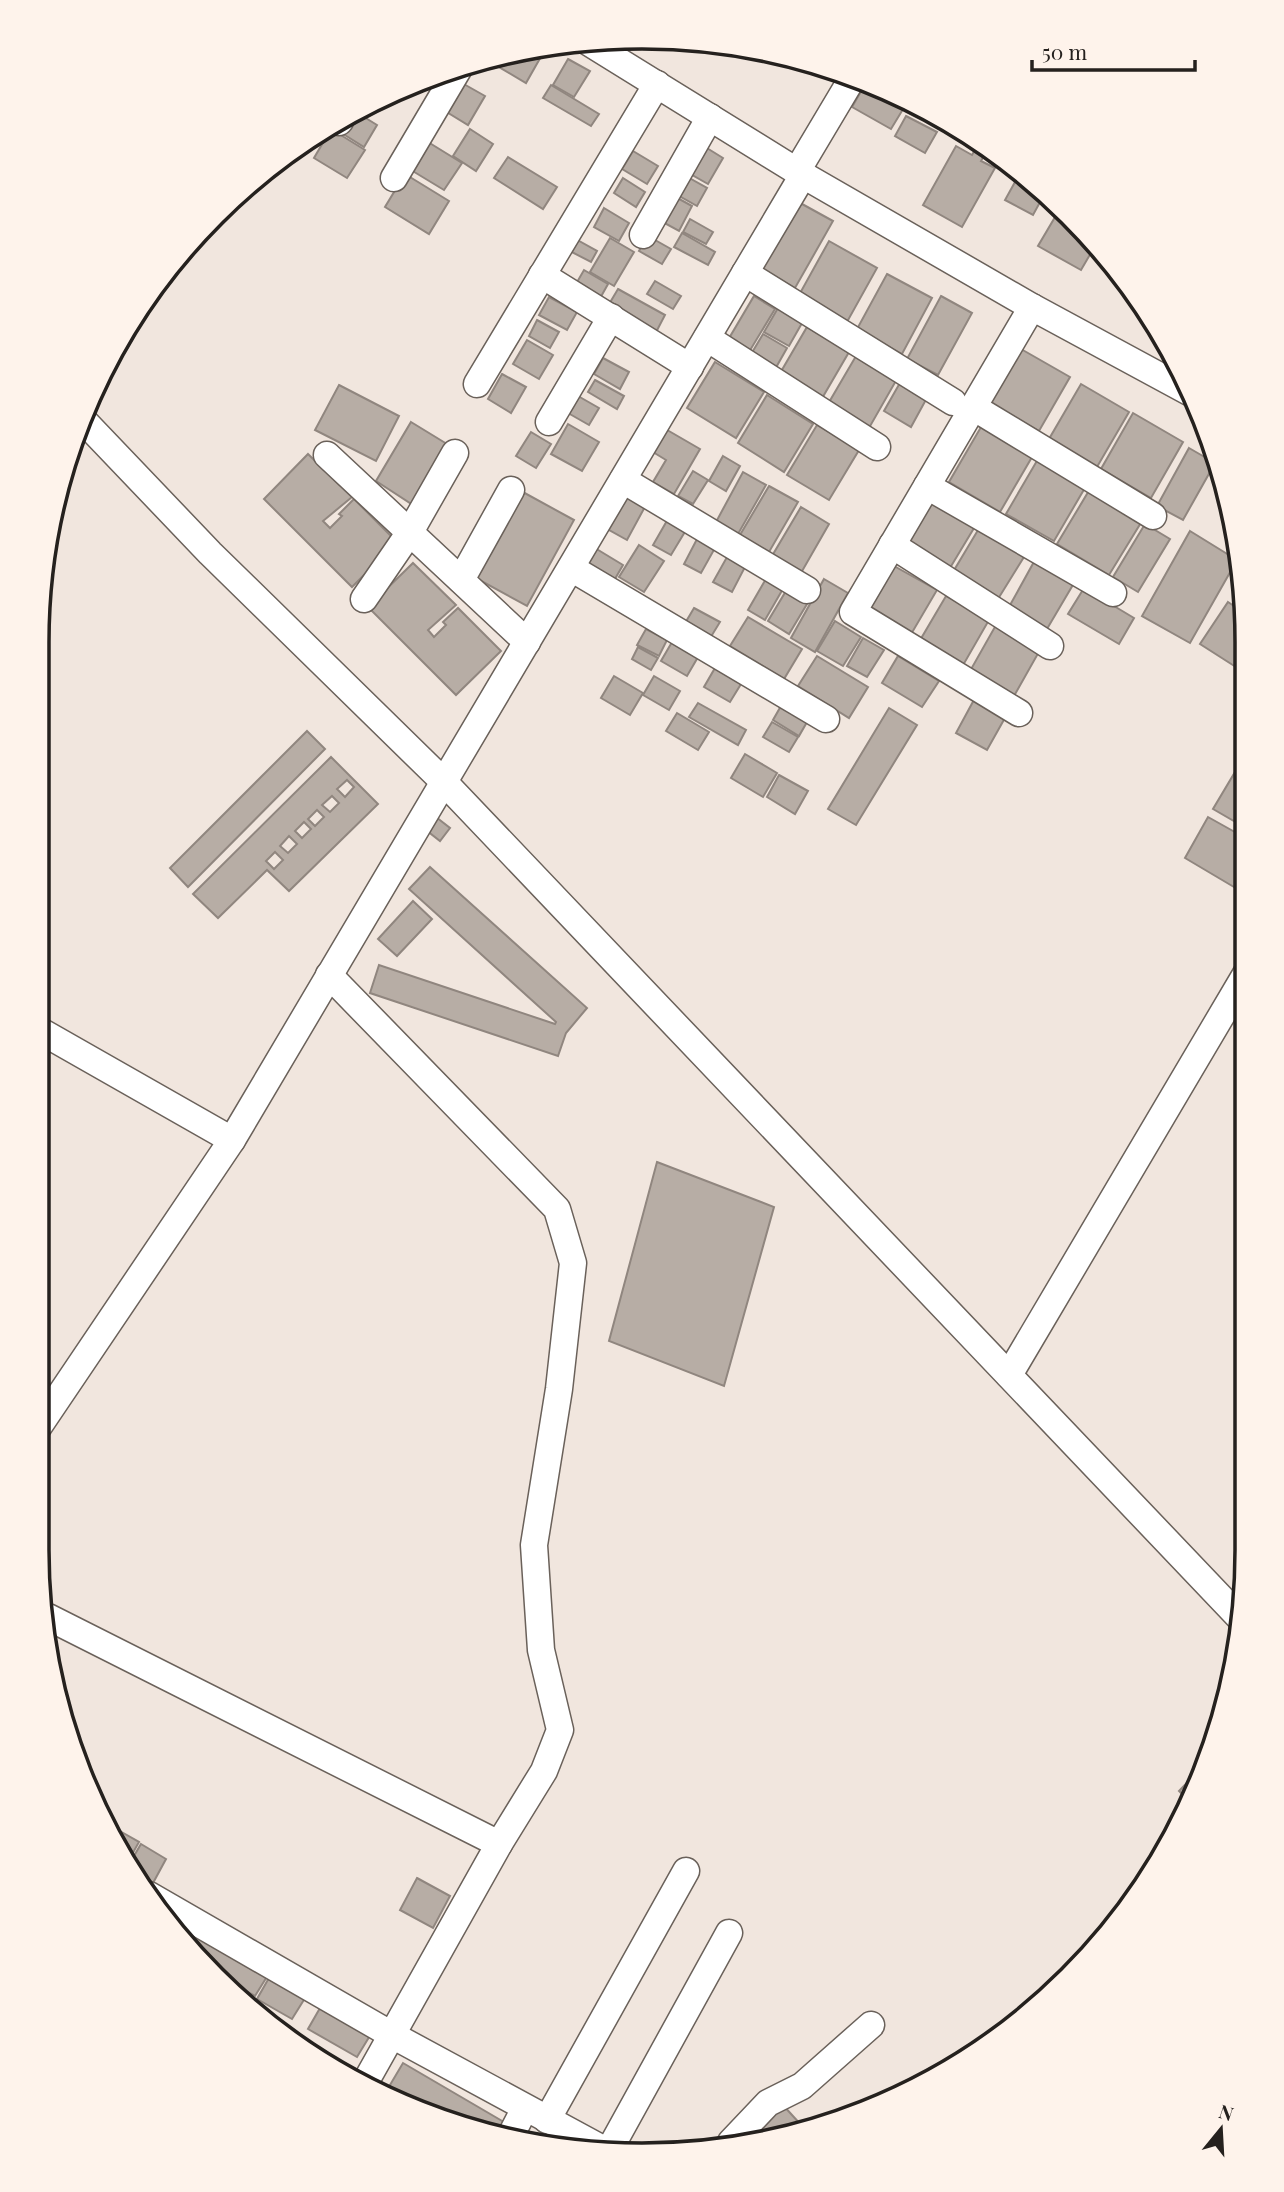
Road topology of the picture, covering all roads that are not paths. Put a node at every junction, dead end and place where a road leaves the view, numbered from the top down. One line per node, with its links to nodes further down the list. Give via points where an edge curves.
1 (601, 50): 3 (street)
2 (451, 80): 7 (street)
3 (657, 84): 5 (street); 10 (street)
4 (848, 86): 6 (street)
5 (710, 117): 6 (street); 8 (street)
6 (800, 173): 9 (street); 11 (street)
7 (394, 178)
8 (643, 235)
9 (746, 273): 13 (street); 17 (street)
10 (542, 275): 12 (street); 15 (street)
11 (1032, 307): 16 (street); 17 (street)
12 (611, 317): 14 (street); 18 (street)
13 (707, 338): 14 (street); 20 (street)
14 (690, 367): 23 (street)
15 (477, 384)
16 (1176, 385)
17 (963, 405): 24 (street); 26 (street)
18 (549, 422)
19 (89, 427): 38 (street, via 210,553)
20 (877, 446)
21 (455, 453): 27 (street)
22 (327, 455): 27 (street)
23 (623, 480): 29 (street); 31 (street)
24 (927, 486): 28 (street); 32 (street)
25 (511, 491): 30 (street)
26 (1153, 516)
27 (410, 532): 30 (street); 33 (street)
28 (892, 545): 35 (street); 36 (street, via 853,612)
29 (571, 568): 34 (street); 37 (street)
30 (461, 580): 34 (street)
31 (807, 590)
32 (1113, 593)
33 (364, 599)
34 (527, 642): 38 (street)
35 (1050, 646)
36 (1019, 713)
37 (826, 719)
38 (444, 782): 39 (street); 43 (street)
39 (329, 975): 42 (street); 47 (street, via 557,1209 573,1263 534,1545 541,1650 560,1730 544,1771)
40 (1235, 993): 43 (street)
41 (49, 1036): 42 (street)
42 (232, 1140): 44 (street)
43 (1009, 1375): 45 (street)
44 (49, 1411)
45 (1232, 1609)
46 (53, 1620): 47 (street)
47 (499, 1844): 52 (street)
48 (686, 1871): 54 (street)
49 (169, 1906): 52 (street)
50 (729, 1933): 58 (street)
51 (871, 2025): 56 (street, via 802,2086 768,2102)
52 (392, 2035): 53 (street); 54 (street)
53 (369, 2076)
54 (536, 2114): 55 (street); 57 (street)
55 (518, 2130)
56 (737, 2135)
57 (586, 2140)
58 (614, 2142)

